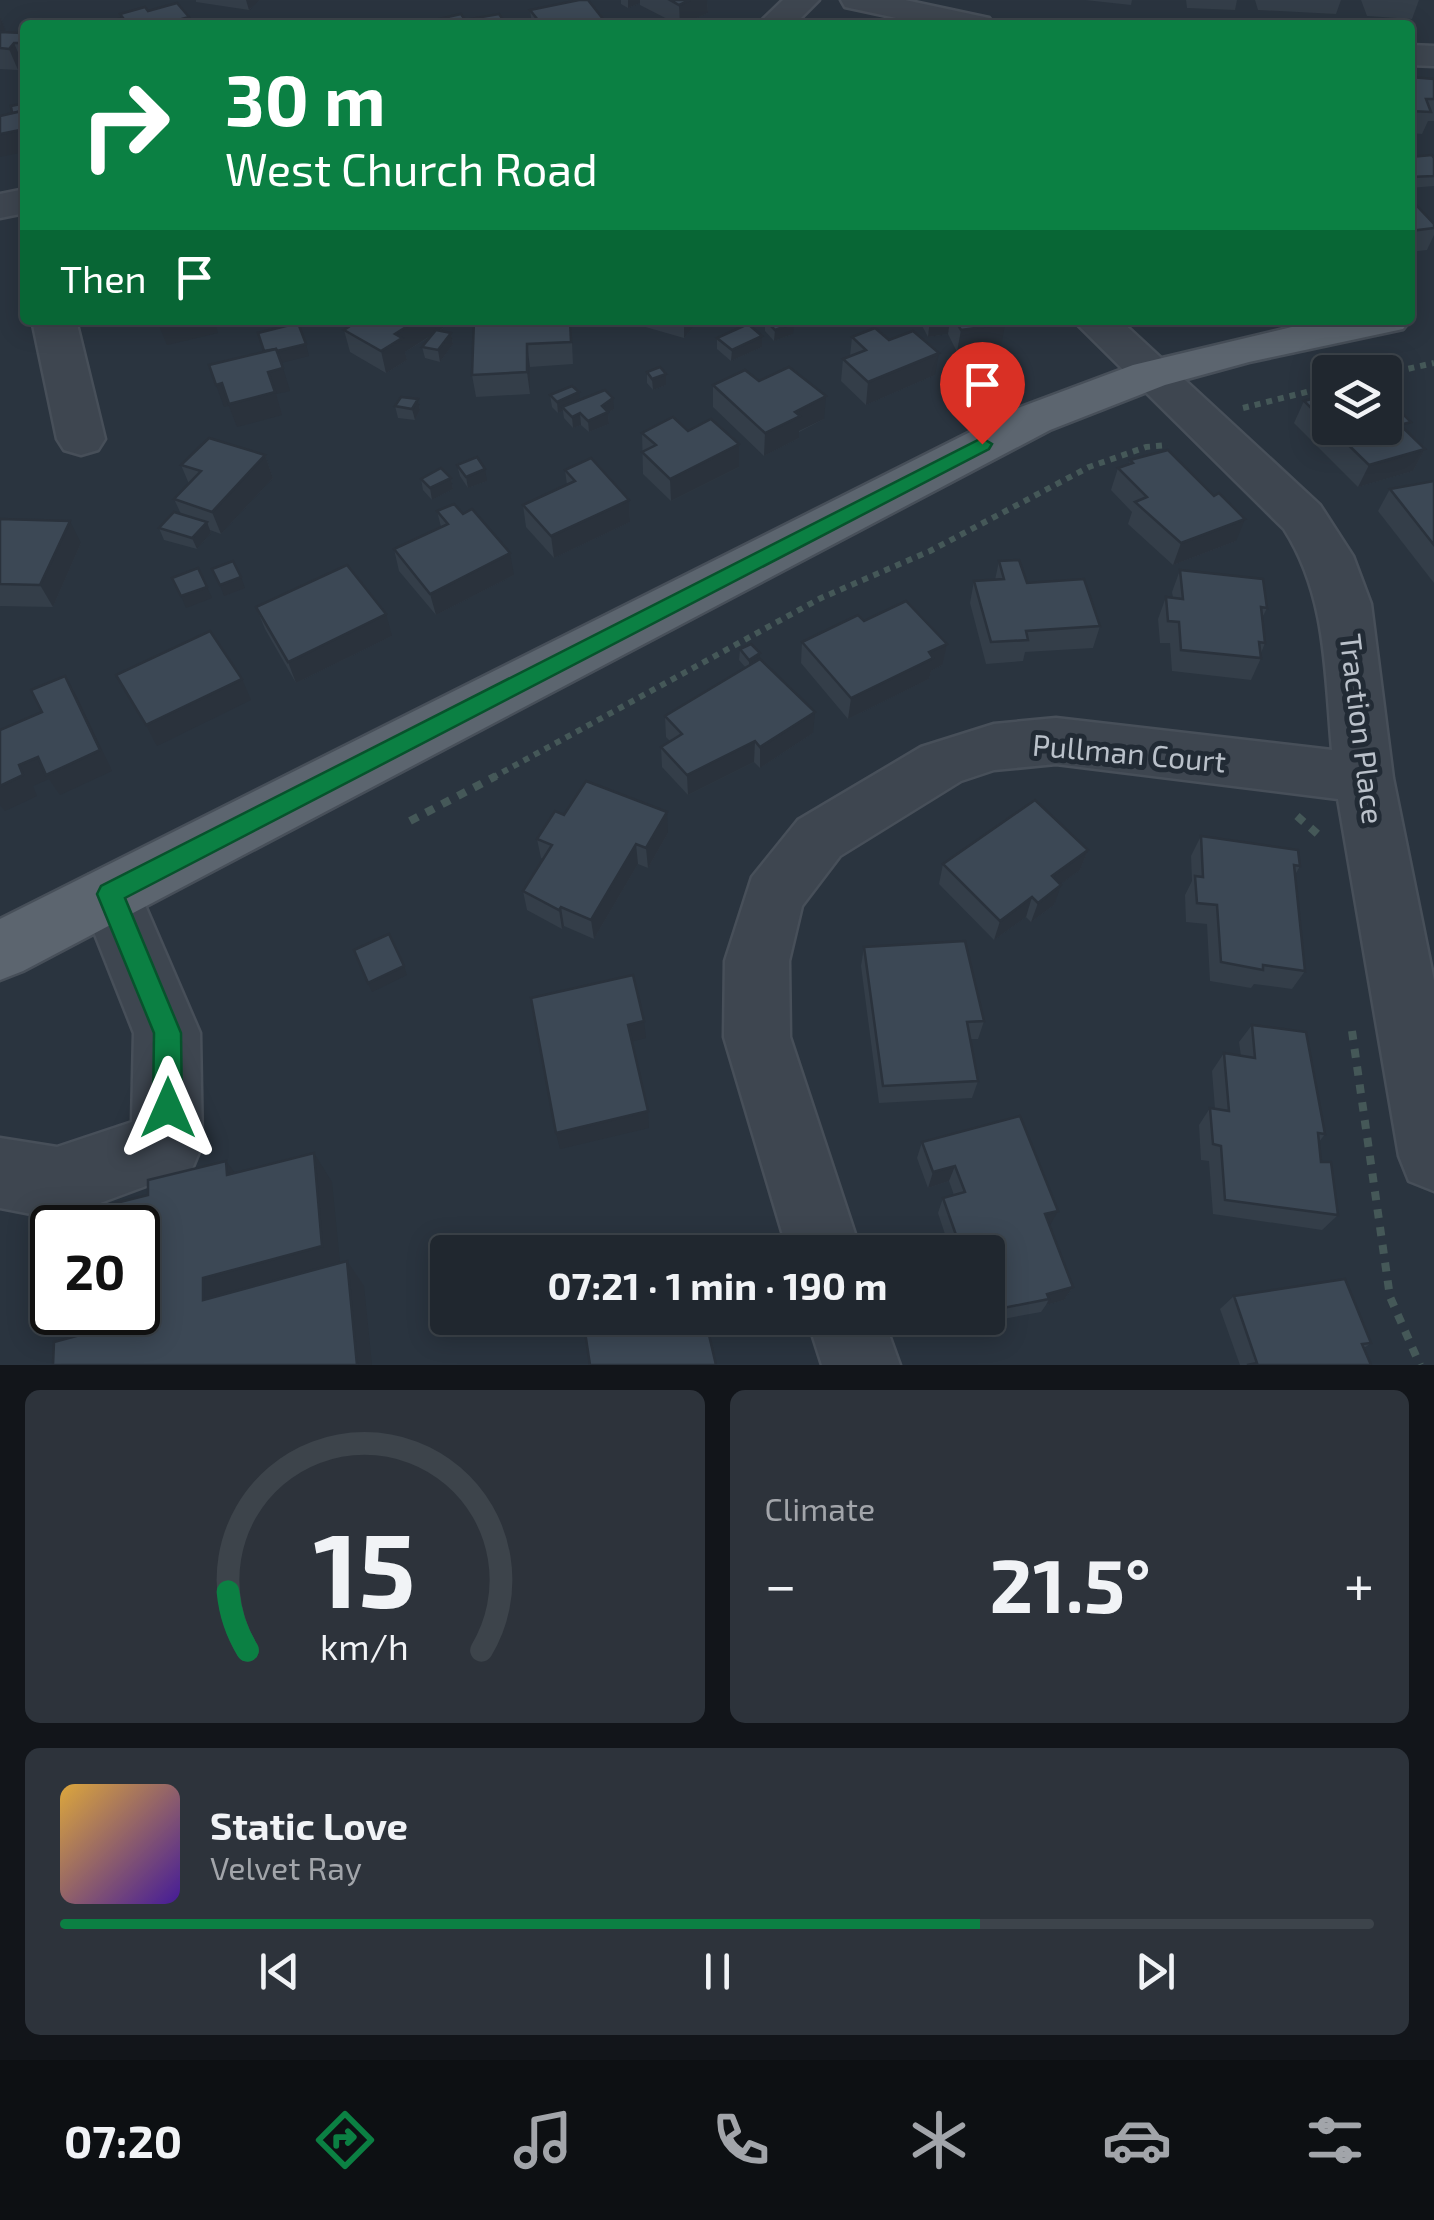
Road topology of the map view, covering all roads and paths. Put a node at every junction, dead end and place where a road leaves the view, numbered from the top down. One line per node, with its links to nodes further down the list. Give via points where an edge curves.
1 (804, 0): 3 (street)
2 (857, 0): 4 (street)
3 (780, 20)
4 (953, 20)
5 (55, 325): 13 (street)
6 (1099, 325): 10 (street, Traction Place)
7 (1363, 325): 10 (main road)
8 (1434, 363): 9 (path)
9 (1402, 370)
10 (1149, 375): 15 (street, Traction Place, via 1302,518 1328,556 1345,604); 19 (main road, via 956,456)
11 (1312, 390): 12 (path)
12 (1240, 412)
13 (81, 439)
14 (1177, 445): 17 (path, via 1152,443 1116,456 807,605)
15 (1364, 778): 22 (street, Traction Place); 24 (street, Pullman Court, via 1056,742 994,747 941,764 819,838 774,896 756,961 757,1037)
16 (1285, 812): 18 (path, via 1312,826)
17 (410, 821)
18 (1328, 847)
19 (110, 894): 20 (main road); 23 (street, via 167,1033 168,1145 58,1183)
20 (0, 951)
21 (1351, 1025): 27 (path, via 1390,1297)
22 (1434, 1156)
23 (0, 1173)
24 (819, 1235)
25 (851, 1335): 26 (street)
26 (861, 1365)
27 (1420, 1365)

